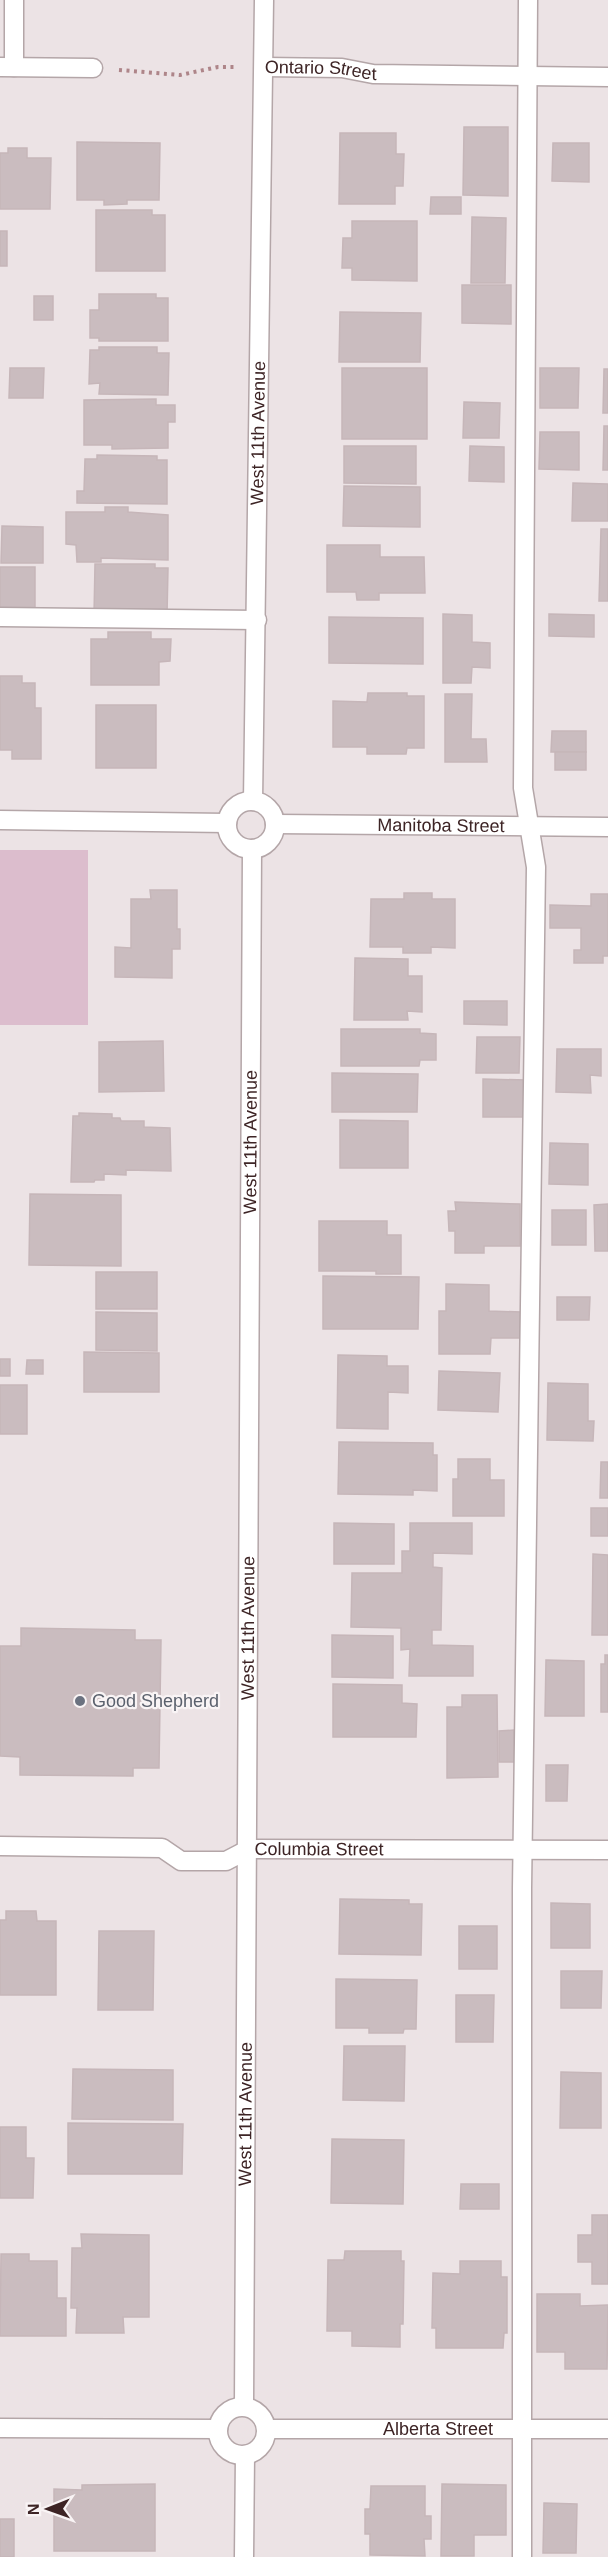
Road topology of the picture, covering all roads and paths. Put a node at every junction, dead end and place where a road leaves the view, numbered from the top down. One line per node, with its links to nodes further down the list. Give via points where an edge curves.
1 (14, 0): 4 (street)
2 (264, 0): 5 (street, West 11th Avenue)
3 (528, 0): 7 (street)
4 (7, 67): 6 (street)
5 (264, 67): 6 (path, Ontario Street, via 218,67 180,75); 7 (street, Ontario Street, via 342,68 373,74); 10 (street, West 11th Avenue)
6 (93, 68)
7 (529, 76): 8 (street, Ontario Street); 15 (street, via 523,788)
8 (608, 77)
9 (0, 617): 10 (street)
10 (257, 620): 11 (street, West 11th Avenue)
11 (253, 801): 13 (street, via 236,806); 14 (street, via 269,808)
12 (0, 820): 13 (street)
13 (227, 823): 17 (street, via 234,842)
14 (275, 824): 15 (street, Manitoba Street); 17 (street, via 269,841)
15 (529, 826): 16 (street, Manitoba Street); 20 (street, via 536,867)
16 (608, 827)
17 (252, 849): 19 (street, West 11th Avenue)
18 (0, 1846): 19 (street, Columbia Street, via 162,1848 181,1861 226,1861)
19 (249, 1849): 20 (street, Columbia Street); 22 (street, West 11th Avenue)
20 (523, 1849): 21 (street, Columbia Street); 27 (street)
21 (608, 1850)
22 (244, 2406): 24 (street, via 226,2412); 25 (street, via 260,2414)
23 (0, 2428): 24 (street)
24 (218, 2429): 28 (street, via 225,2448)
25 (267, 2429): 27 (street, Alberta Street); 28 (street, via 261,2446)
26 (608, 2429): 27 (street, Alberta Street)
27 (523, 2430): 30 (street)
28 (245, 2455): 29 (street)
29 (244, 2557)
30 (522, 2557)

